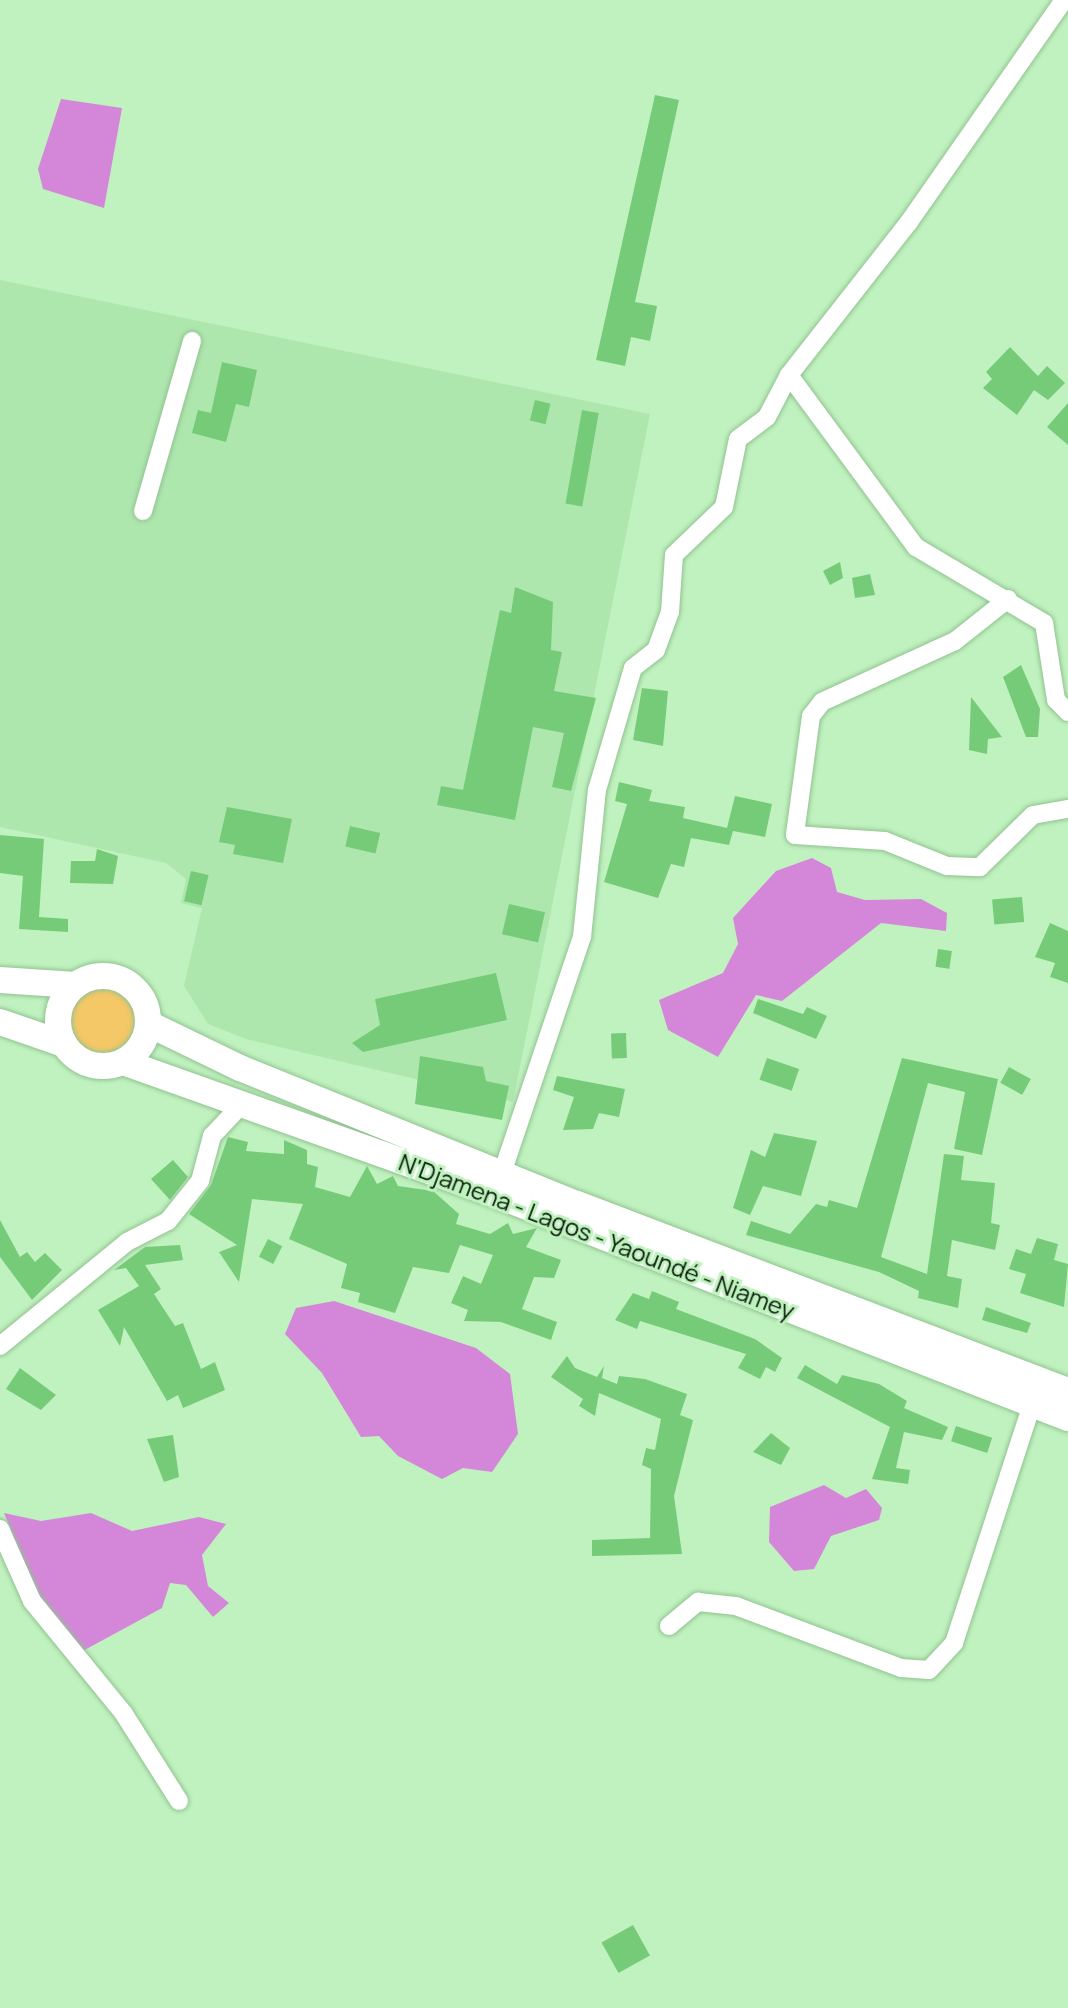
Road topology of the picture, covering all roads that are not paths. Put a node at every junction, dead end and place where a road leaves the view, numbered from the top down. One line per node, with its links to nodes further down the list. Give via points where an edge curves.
1 (1064, 0): 3 (street, via 909,222)
2 (192, 341): 4 (street)
3 (789, 375): 5 (street, via 916,547); 15 (street, via 767,417 738,439 724,507 674,555 670,612 656,650 633,668 597,790 582,937)
4 (143, 511)
5 (1008, 599): 6 (street, via 1044,623 1056,700); 7 (street, via 955,641 822,702 811,716 795,835 885,841 947,866 980,867 1033,815)
6 (1068, 712)
7 (1068, 809)
8 (0, 980): 9 (highway)
9 (76, 985): 11 (highway, via 102,976 128,983 145,1002); 12 (highway, via 58,1019)
10 (0, 1022): 12 (highway)
11 (149, 1024): 13 (highway, via 141,1046); 15 (highway, N'Djamena - Lagos - Yaoundé - Niamey)
12 (64, 1044): 13 (highway, via 84,1062)
13 (123, 1062): 14 (highway, N'Djamena - Lagos - Yaoundé - Niamey)
14 (243, 1103): 15 (highway, N'Djamena - Lagos - Yaoundé - Niamey); 16 (street, via 212,1136 200,1181 168,1221 127,1242)
15 (499, 1184): 17 (highway, N'Djamena - Lagos - Yaoundé - Niamey); 18 (highway, N'Djamena - Lagos - Yaoundé - Niamey)
16 (0, 1346)
17 (1068, 1391)
18 (1032, 1404): 19 (highway, N'Djamena - Lagos - Yaoundé - Niamey); 21 (street, via 954,1643 929,1670 901,1668 736,1606 698,1602)
19 (1068, 1418)
20 (0, 1529): 22 (street, via 32,1601 124,1714)
21 (669, 1626)
22 (179, 1801)

